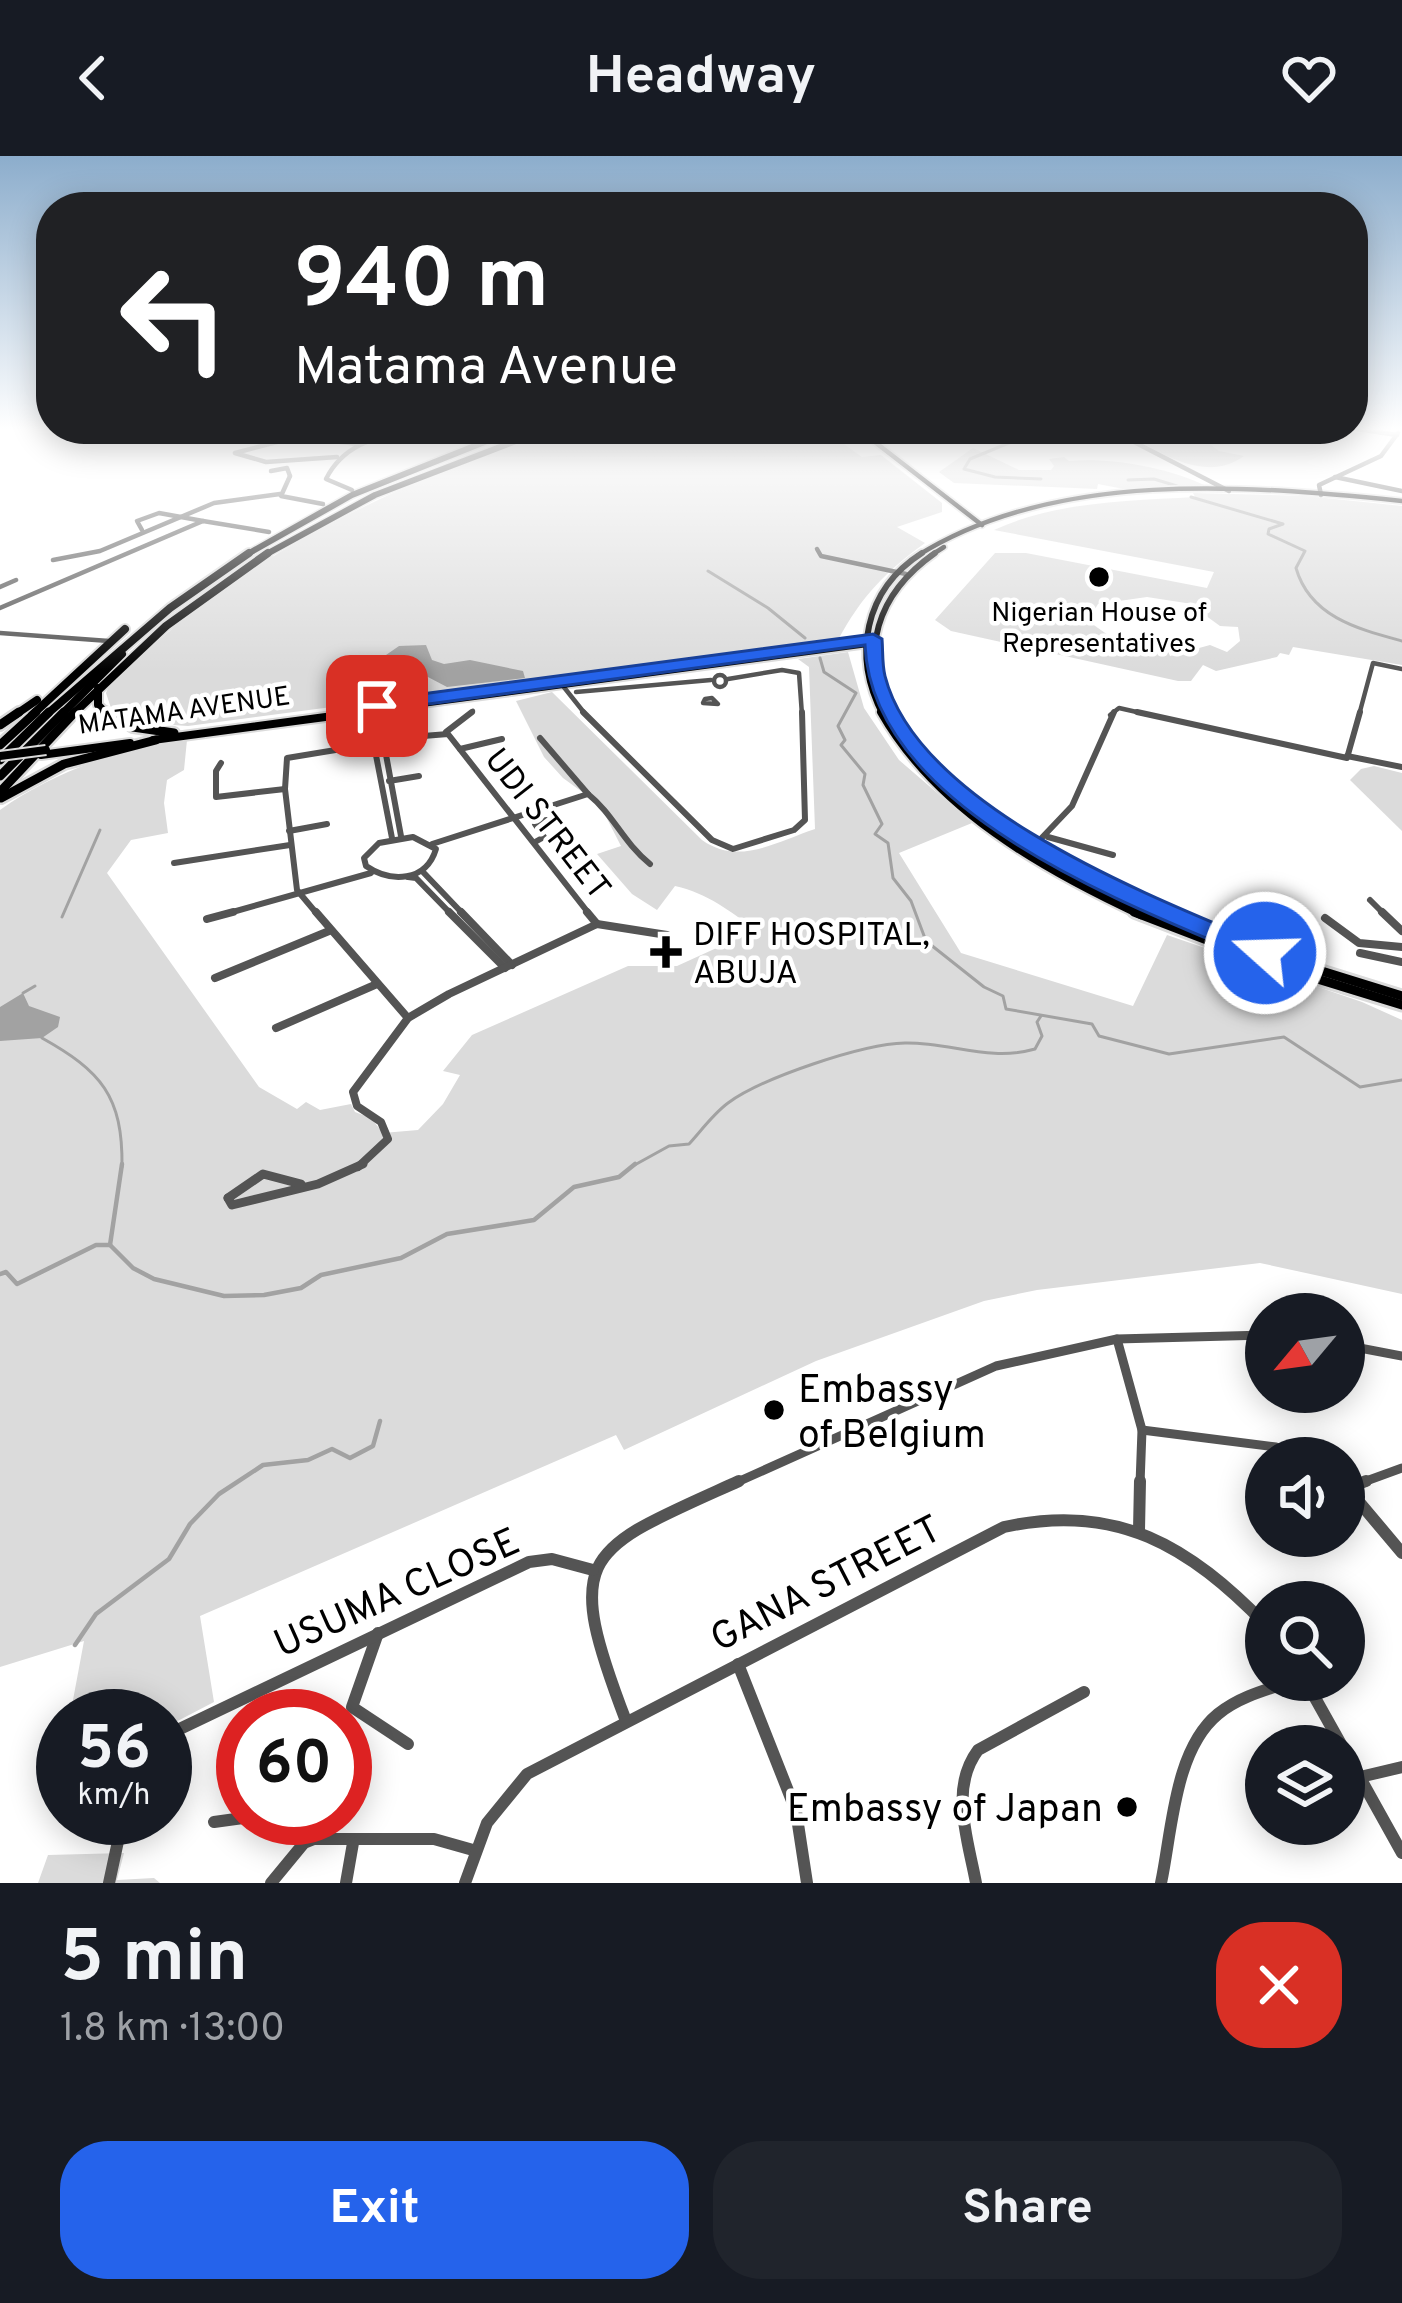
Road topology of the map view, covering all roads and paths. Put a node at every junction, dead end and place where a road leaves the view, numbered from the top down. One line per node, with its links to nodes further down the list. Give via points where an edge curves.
1 (201, 510): 8 (street)
2 (312, 510): 12 (highway)
3 (328, 510): 17 (highway)
4 (334, 510): 17 (highway)
5 (346, 510): 15 (highway)
6 (966, 510): 10 (main road)
7 (1050, 510): 10 (main road)
8 (183, 518): 9 (street); 11 (street); 11 (street, via 148,515 136,522)
9 (202, 521): 12 (street); 21 (street)
10 (983, 523): 18 (main road); 18 (main road, via 938,543)
11 (143, 531): 16 (street)
12 (269, 532): 13 (highway)
13 (241, 549): 17 (highway); 22 (highway)
14 (817, 549): 18 (street)
15 (270, 552): 17 (highway); 32 (highway, via 186,610)
16 (53, 560)
17 (230, 566): 49 (highway, via 90,669); 52 (highway, via 103,670)
18 (903, 573): 26 (main road)
19 (16, 580): 20 (street)
20 (0, 586)
21 (0, 608)
22 (151, 609)
23 (138, 619): 25 (highway)
24 (0, 633): 25 (street)
25 (109, 641): 29 (highway)
26 (867, 644): 28 (main road, MATAMA AVENUE); 28 (main road, MATAMA AVENUE); 68 (main road, via 878,685 912,742 960,792); 91 (main road, via 873,698 911,756 1019,847 1209,942)
27 (1402, 669): 48 (street, via 1373,663)
28 (618, 675): 35 (main road, MATAMA AVENUE)
29 (63, 682): 37 (highway); 45 (highway)
30 (719, 682): 33 (street); 33 (street, via 789,670 801,684 805,820 739,849 712,840); 34 (street)
31 (563, 686): 33 (street)
32 (98, 688): 39 (highway, via 98,705 112,719); 57 (highway)
33 (574, 692)
34 (713, 699)
35 (374, 708): 38 (main road, MATAMA AVENUE); 44 (street)
36 (473, 711): 40 (street)
37 (0, 725)
38 (225, 728): 39 (main road, MATAMA AVENUE); 43 (main road, MATAMA AVENUE)
39 (174, 733): 47 (main road, MATAMA AVENUE)
40 (445, 733): 44 (street, UDI STREET); 46 (street, UDI STREET)
41 (540, 738): 56 (street)
42 (502, 739): 46 (street)
43 (156, 740): 47 (main road, MATAMA AVENUE); 57 (highway, via 64,764)
44 (379, 741): 54 (street); 55 (street, UDI STREET, via 290,756); 64 (street)
45 (0, 746)
46 (460, 749): 58 (street, UDI STREET)
47 (44, 753): 49 (main road, MATAMA AVENUE, bridge)
48 (1347, 756): 51 (street); 63 (street, via 1119,708)
49 (0, 759)
50 (218, 767): 55 (street, via 216,797)
51 (1402, 767)
52 (0, 776)
53 (419, 776): 54 (street)
54 (389, 781): 62 (street)
55 (285, 789): 61 (street)
56 (588, 794): 58 (street); 72 (street)
57 (0, 795)
58 (515, 817): 65 (street, UDI STREET); 66 (street)
59 (546, 820): 65 (street, via 536,824 544,837)
60 (327, 824): 61 (street)
61 (289, 831): 67 (street)
62 (402, 837): 64 (street); 66 (street)
63 (1048, 837): 68 (street); 69 (street)
64 (392, 838): 71 (street, via 369,850)
65 (535, 842): 80 (street, UDI STREET)
66 (431, 844): 73 (street, via 436,858)
67 (290, 845): 70 (street); 76 (street)
68 (1034, 846): 90 (main road, via 1202,930)
69 (1113, 855)
70 (175, 863)
71 (365, 864): 74 (street); 76 (street)
72 (650, 864)
73 (425, 869): 75 (street); 87 (street)
74 (373, 873): 75 (street); 76 (street)
75 (406, 877): 87 (street)
76 (298, 892): 79 (street); 81 (street)
77 (1370, 900): 82 (street)
78 (1325, 918): 84 (street, via 1350,940)
79 (207, 919)
80 (597, 924): 83 (street, UDI STREET); 87 (street, UDI STREET)
81 (329, 931): 88 (street); 89 (street)
82 (1402, 931)
83 (667, 935)
84 (1402, 946)
85 (1360, 953): 86 (street)
86 (1402, 962)
87 (509, 966): 92 (street, UDI STREET)
88 (215, 978)
89 (376, 984): 92 (street); 93 (street)
90 (1402, 996)
91 (1402, 1005)
92 (408, 1018): 94 (street, UDI STREET, via 353,1092 388,1138 375,1160)
93 (276, 1028)
94 (306, 1185): 94 (street, via 235,1204 228,1198 263,1174)
95 (1245, 1336): 96 (street)
96 (1117, 1339): 99 (street); 106 (street, via 954,1382 631,1530)
97 (1365, 1349): 98 (street)
98 (1402, 1356)
99 (1142, 1430): 100 (street); 104 (street)
100 (1245, 1443)
101 (1402, 1468): 102 (street)
102 (1365, 1480)
103 (1365, 1509): 105 (street)
104 (1139, 1530): 107 (street, GANA STREET); 109 (street, GANA STREET, via 1088,1517 1020,1522)
105 (1402, 1553)
106 (593, 1570): 108 (street, USUMA CLOSE, via 529,1562); 112 (street, via 590,1612)
107 (1245, 1604)
108 (378, 1633): 113 (street, USUMA CLOSE); 114 (street, via 352,1707)
109 (738, 1664): 112 (street, GANA STREET); 129 (street, via 796,1811)
110 (1084, 1692): 130 (street, via 967,1762 963,1793)
111 (1245, 1700): 124 (street, via 1202,1733)
112 (626, 1721): 122 (street, GANA STREET, via 506,1791)
113 (192, 1723)
114 (408, 1744)
115 (1402, 1766): 116 (street)
116 (1365, 1777)
117 (1365, 1787): 123 (street)
118 (372, 1842): 122 (street, via 434,1839)
119 (118, 1845): 125 (street)
120 (302, 1845): 126 (street)
121 (353, 1845): 127 (street)
122 (472, 1850): 128 (street, GANA STREET)
123 (1402, 1853)
124 (1163, 1882)
125 (110, 1883)
126 (271, 1883)
127 (346, 1883)
128 (464, 1883)
129 (807, 1883)
130 (976, 1883)

